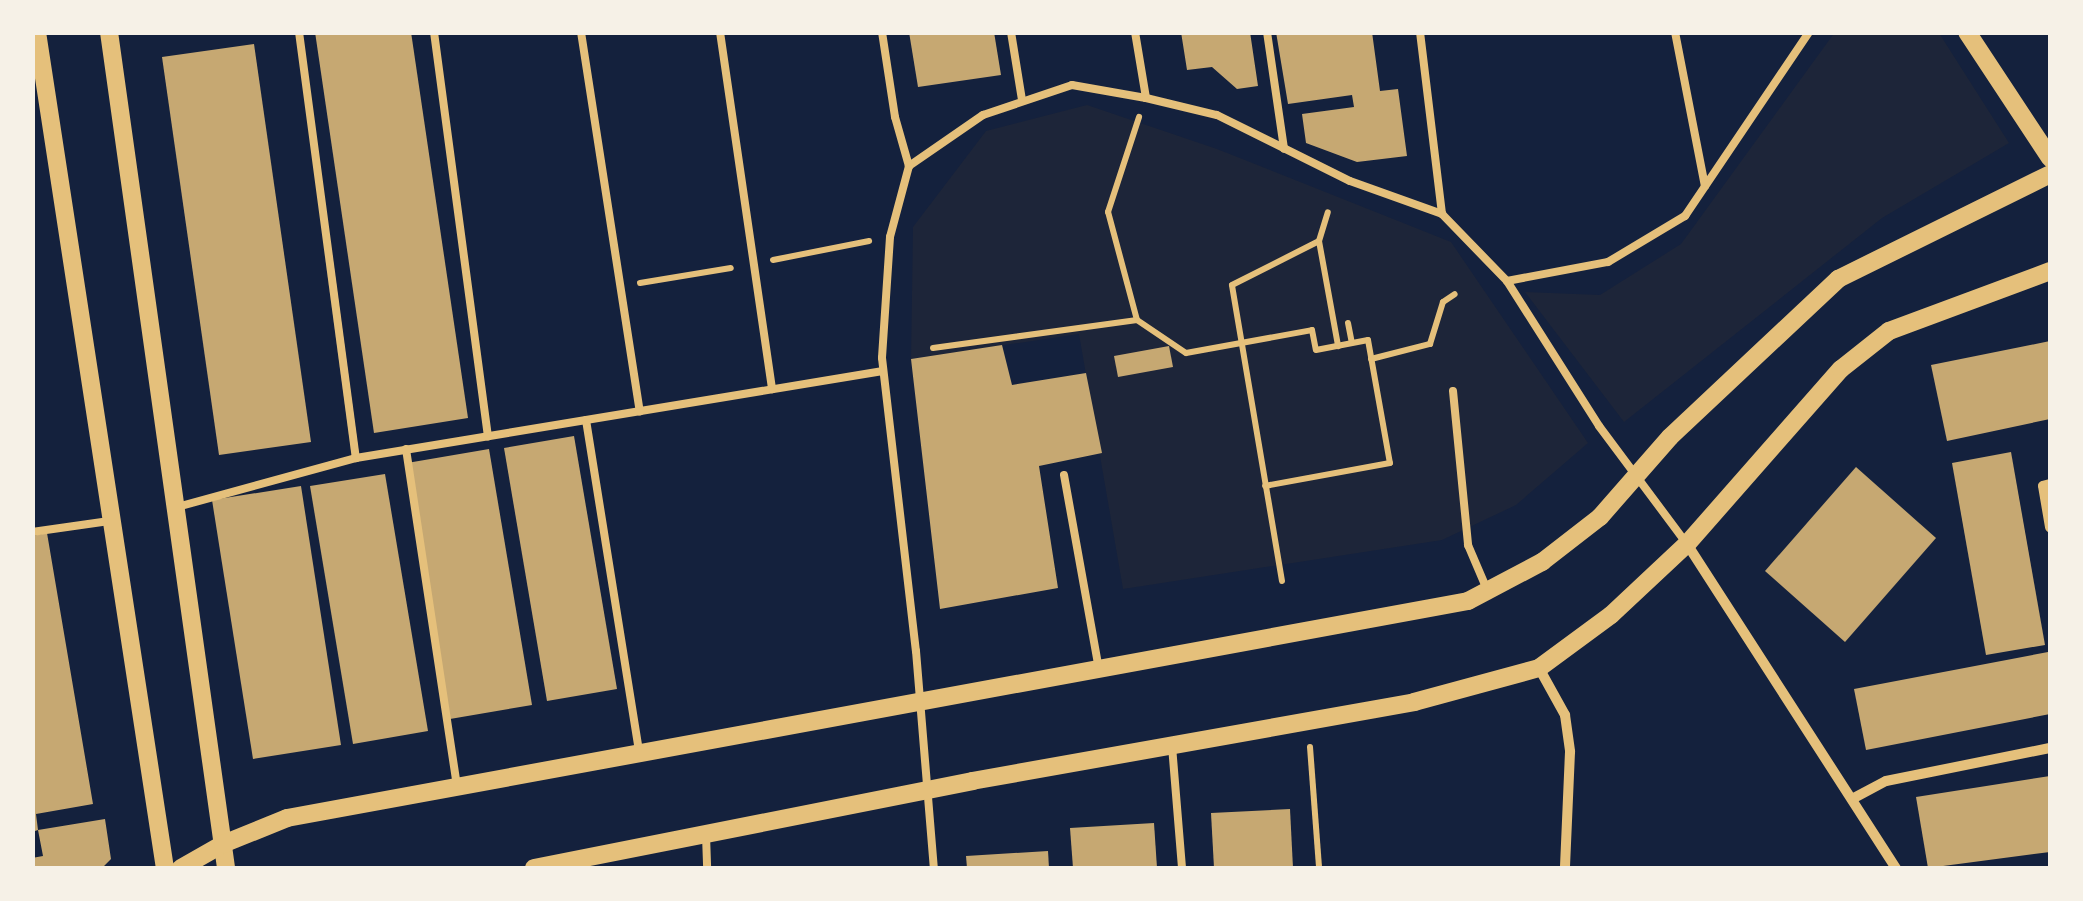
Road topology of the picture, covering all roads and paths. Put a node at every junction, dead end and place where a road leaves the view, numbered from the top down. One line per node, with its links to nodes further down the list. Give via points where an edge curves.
1 (37, 32): 48 (street)
2 (110, 32): 47 (street)
3 (298, 32): 42 (lane)
4 (434, 32): 40 (lane)
5 (581, 32): 38 (lane)
6 (720, 32): 36 (lane)
7 (882, 32): 19 (lane)
8 (1011, 32): 16 (lane)
9 (1136, 32): 15 (lane)
10 (1267, 32): 17 (lane)
11 (1420, 32): 23 (lane)
12 (1675, 32): 21 (lane)
13 (1809, 32): 21 (lane)
14 (1967, 32): 18 (street)
15 (1146, 98): 16 (lane, via 1072,84); 17 (lane, via 1217,114); 28 (path, via 1108,212)
16 (1022, 100): 19 (lane, via 983,115)
17 (1284, 149): 23 (lane)
18 (2050, 158)
19 (909, 166): 35 (lane, via 890,237)
20 (2050, 174): 44 (street, via 1838,279)
21 (1705, 186): 26 (lane, via 1685,216 1608,262)
22 (1328, 212): 24 (path)
23 (1442, 214): 26 (lane)
24 (1319, 241): 30 (path, via 1232,285); 32 (path)
25 (2050, 271): 51 (street, via 1889,331 1842,369)
26 (1507, 281): 44 (lane)
27 (1455, 294): 34 (path, via 1443,302 1430,344)
28 (1137, 320): 30 (path, via 1186,353); 33 (path)
29 (1348, 323): 31 (path)
30 (1242, 342): 32 (path, via 1312,330 1316,350); 46 (path)
31 (1352, 343): 32 (path); 34 (path, via 1368,340)
32 (1338, 346)
33 (933, 348)
34 (1371, 359): 46 (path, via 1390,463)
35 (884, 371): 36 (lane); 56 (lane)
36 (772, 388): 38 (lane)
37 (1453, 391): 53 (lane, via 1468,546)
38 (640, 411): 39 (lane)
39 (586, 420): 40 (lane); 60 (lane)
40 (488, 436): 41 (lane)
41 (406, 450): 42 (lane); 61 (lane)
42 (356, 458): 47 (lane)
43 (1064, 475): 55 (lane)
44 (1634, 477): 51 (lane); 53 (street, via 1600,517)
45 (2046, 485): 49 (street)
46 (1265, 486): 52 (path)
47 (175, 507): 65 (street)
48 (109, 521): 50 (lane); 66 (street)
49 (2050, 527)
50 (32, 532)
51 (1687, 544): 54 (street, via 1611,615); 63 (street)
52 (1282, 581)
53 (1488, 593): 55 (street, via 1431,610)
54 (1539, 668): 57 (street, via 1414,702); 74 (street, via 1565,716 1570,752)
55 (1098, 670): 56 (street)
56 (918, 703): 60 (street); 62 (lane)
57 (1308, 720): 58 (street); 73 (path)
58 (1172, 746): 62 (street); 72 (lane)
59 (2050, 748): 63 (street, via 1886,781)
60 (640, 756): 61 (street)
61 (457, 788): 65 (street, via 287,818)
62 (927, 790): 64 (street); 71 (lane)
63 (1852, 799): 75 (street)
64 (706, 835): 69 (street); 70 (lane)
65 (223, 844): 67 (street); 68 (street)
66 (165, 868)
67 (181, 868)
68 (226, 868)
69 (534, 868)
70 (707, 868)
71 (934, 868)
72 (1182, 868)
73 (1320, 868)
74 (1564, 868)
75 (1896, 868)

